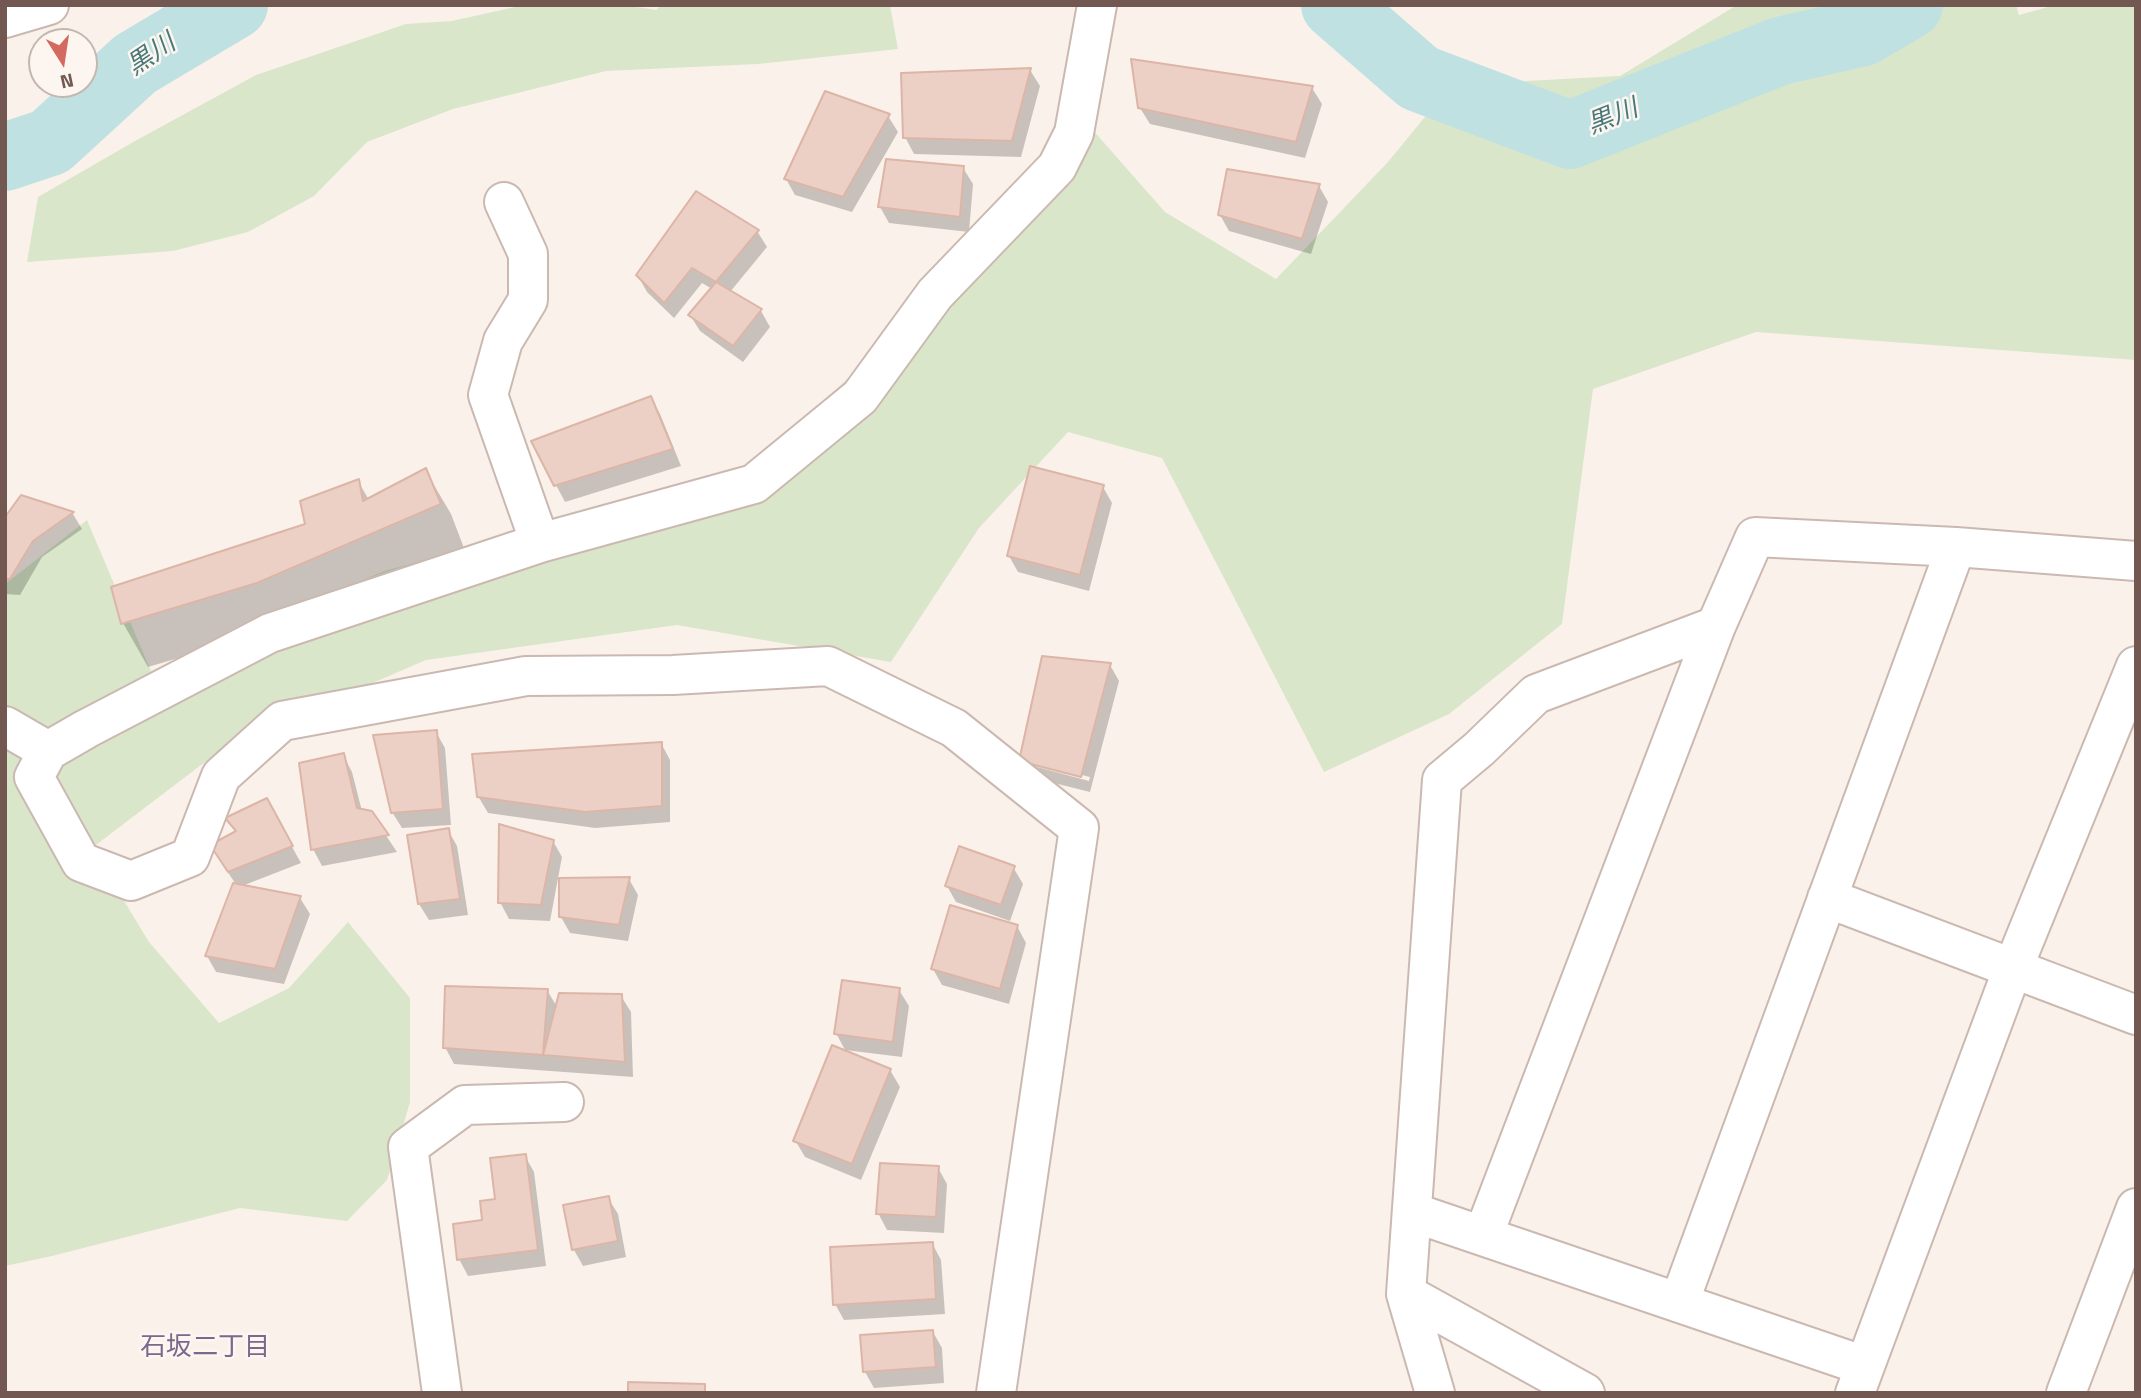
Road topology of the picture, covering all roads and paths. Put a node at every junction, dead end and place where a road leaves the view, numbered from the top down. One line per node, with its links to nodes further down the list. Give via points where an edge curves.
1 (49, 5): 3 (street)
2 (1097, 5): 5 (street, via 1074,133 1057,167 935,294 860,397 754,484)
3 (5, 18)
4 (504, 202): 5 (street, via 528,254 528,300 503,341 488,395)
5 (540, 543): 11 (street, via 270,633)
6 (1956, 547): 7 (street); 8 (street, via 1755,537); 12 (street)
7 (2136, 561)
8 (1716, 626): 17 (street, via 1536,694 1442,780); 18 (street)
9 (2136, 666): 13 (street)
10 (5, 726): 11 (street)
11 (48, 751): 23 (street, via 34,777 81,862 131,881 190,857 221,776 282,721 526,676 828,666 954,728 1079,828)
12 (1827, 898): 13 (street); 20 (street)
13 (2013, 968): 14 (street); 21 (street)
14 (2136, 1015)
15 (564, 1102): 22 (street, via 465,1105 408,1147)
16 (2136, 1208): 26 (street)
17 (1412, 1212): 18 (street); 19 (street)
18 (1483, 1236): 20 (street)
19 (1406, 1294): 24 (street); 25 (street)
20 (1679, 1303): 21 (street)
21 (1860, 1379)
22 (442, 1393)
23 (996, 1393)
24 (1435, 1393)
25 (1585, 1393)
26 (2066, 1393)

